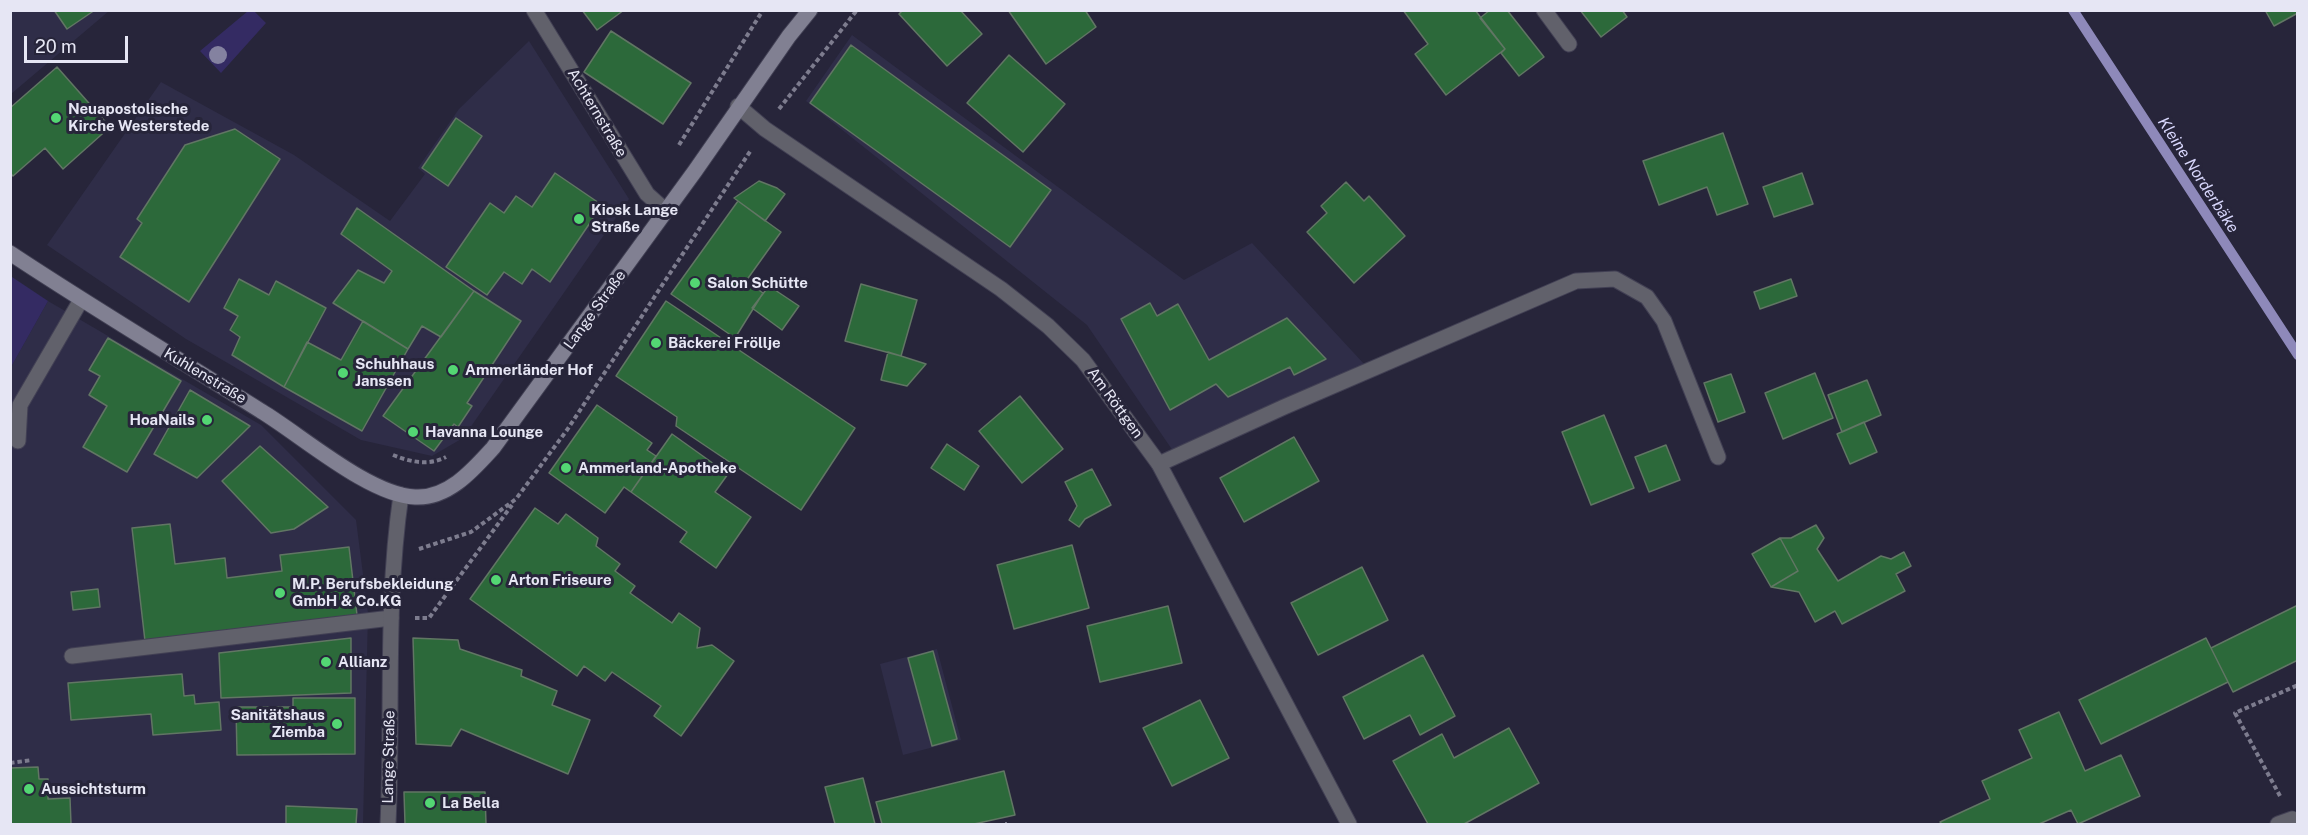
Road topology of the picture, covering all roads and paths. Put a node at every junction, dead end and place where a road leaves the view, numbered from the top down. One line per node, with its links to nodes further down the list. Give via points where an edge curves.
1 (534, 10): 10 (street, Achternstraße, via 646,194)
2 (763, 10): 9 (path)
3 (810, 10): 7 (street, Lange Straße)
4 (857, 10): 8 (path)
5 (1544, 10): 6 (street)
6 (1569, 44)
7 (738, 106): 8 (street, Am Röttgen); 10 (street, Lange Straße)
8 (765, 129): 17 (street, Am Röttgen, via 1001,289 1048,326 1105,387); 19 (path, via 567,430)
9 (673, 155)
10 (666, 211): 18 (street, Lange Straße, via 535,393 474,470 432,495)
11 (10, 253): 12 (street, Kuhlenstraße)
12 (81, 300): 13 (street, via 20,405); 18 (street, Kuhlenstraße, via 376,485)
13 (18, 441)
14 (393, 455): 16 (path)
15 (1718, 458): 17 (street, via 1664,321 1647,297 1615,279 1576,281)
16 (409, 461)
17 (1159, 464): 28 (street, Am Röttgen)
18 (401, 495): 20 (street, Lange Straße)
19 (516, 499): 20 (path, via 471,532); 21 (path, via 429,618)
20 (395, 555): 21 (street, Lange Straße)
21 (391, 618): 22 (street); 27 (street, Lange Straße)
22 (72, 656)
23 (2298, 685): 26 (path, via 2235,714)
24 (32, 760): 25 (path)
25 (10, 763)
26 (2289, 823)
27 (388, 825)
28 (1349, 825)

